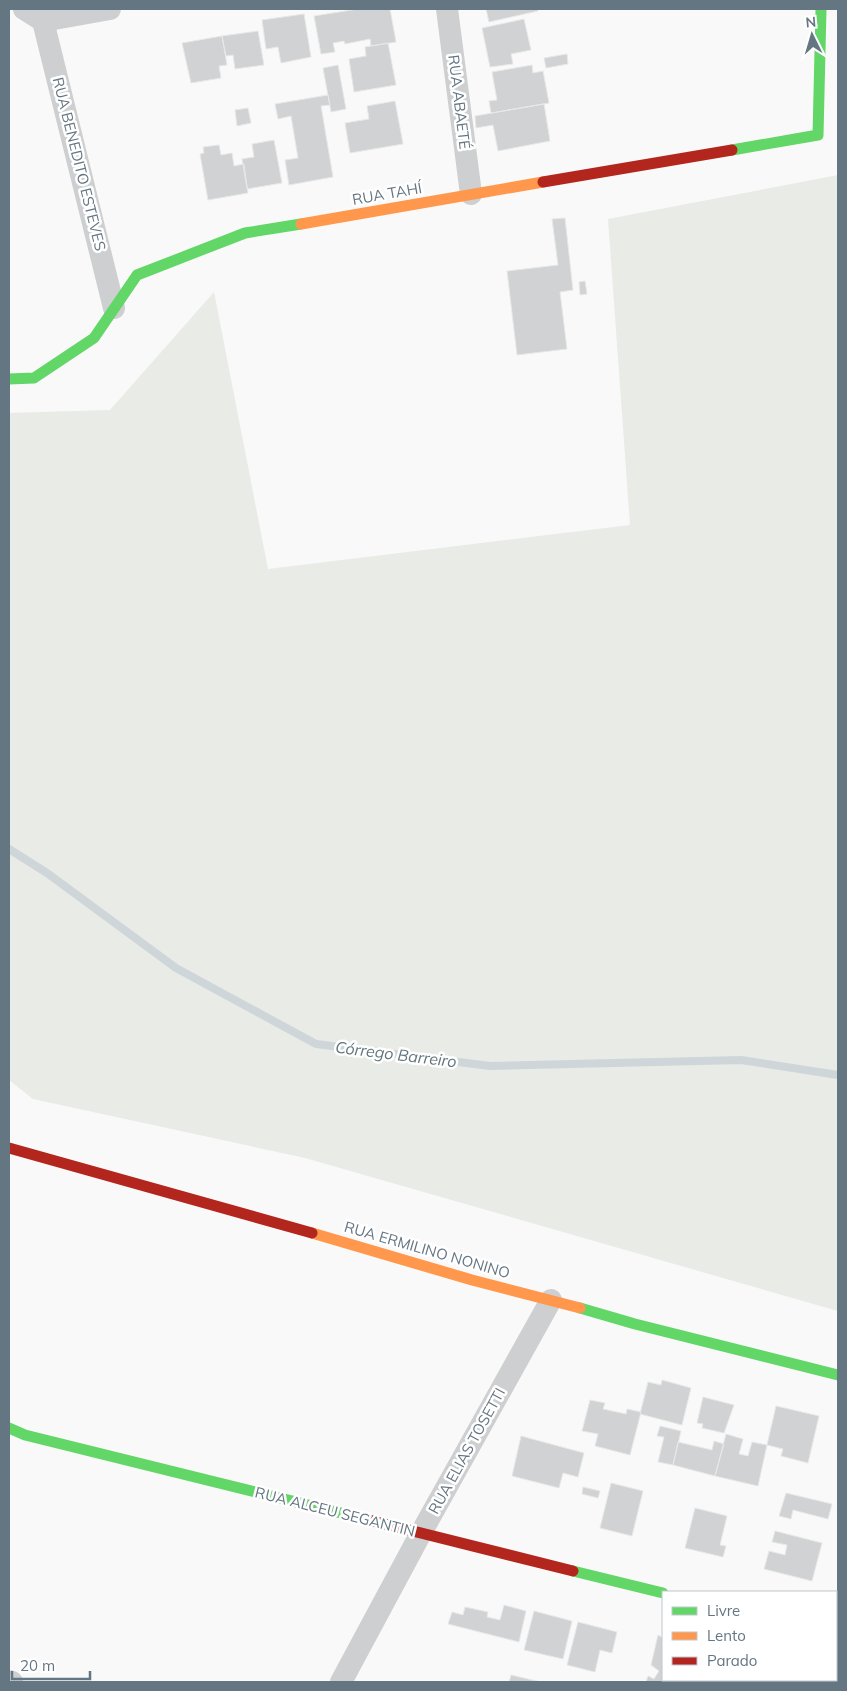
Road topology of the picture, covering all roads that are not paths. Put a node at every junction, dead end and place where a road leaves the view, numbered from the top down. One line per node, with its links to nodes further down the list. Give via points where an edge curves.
1 (24, 9): 5 (street)
2 (110, 9): 5 (street)
3 (447, 9): 6 (street, RUA ABAETÉ)
4 (821, 9): 6 (street, RUA TAHÍ, via 818,135)
5 (43, 21): 7 (street, RUA BENEDITO ESTEVES)
6 (471, 194): 7 (street, RUA TAHÍ, via 245,233 137,276)
7 (114, 308): 8 (street, RUA TAHÍ, via 94,338 42,373 34,378)
8 (9, 378)
9 (9, 1148): 10 (street, RUA ERMILINO NONINO)
10 (551, 1300): 11 (street, RUA ERMILINO NONINO); 13 (street, RUA ELIAS TOSETTI)
11 (838, 1375)
12 (9, 1428): 13 (street, RUA ALCEU SEGANTIN, via 25,1435)
13 (421, 1533): 14 (street, RUA ALCEU SEGANTIN); 15 (street, RUA ELIAS TOSETTI)
14 (662, 1593)
15 (341, 1682)

